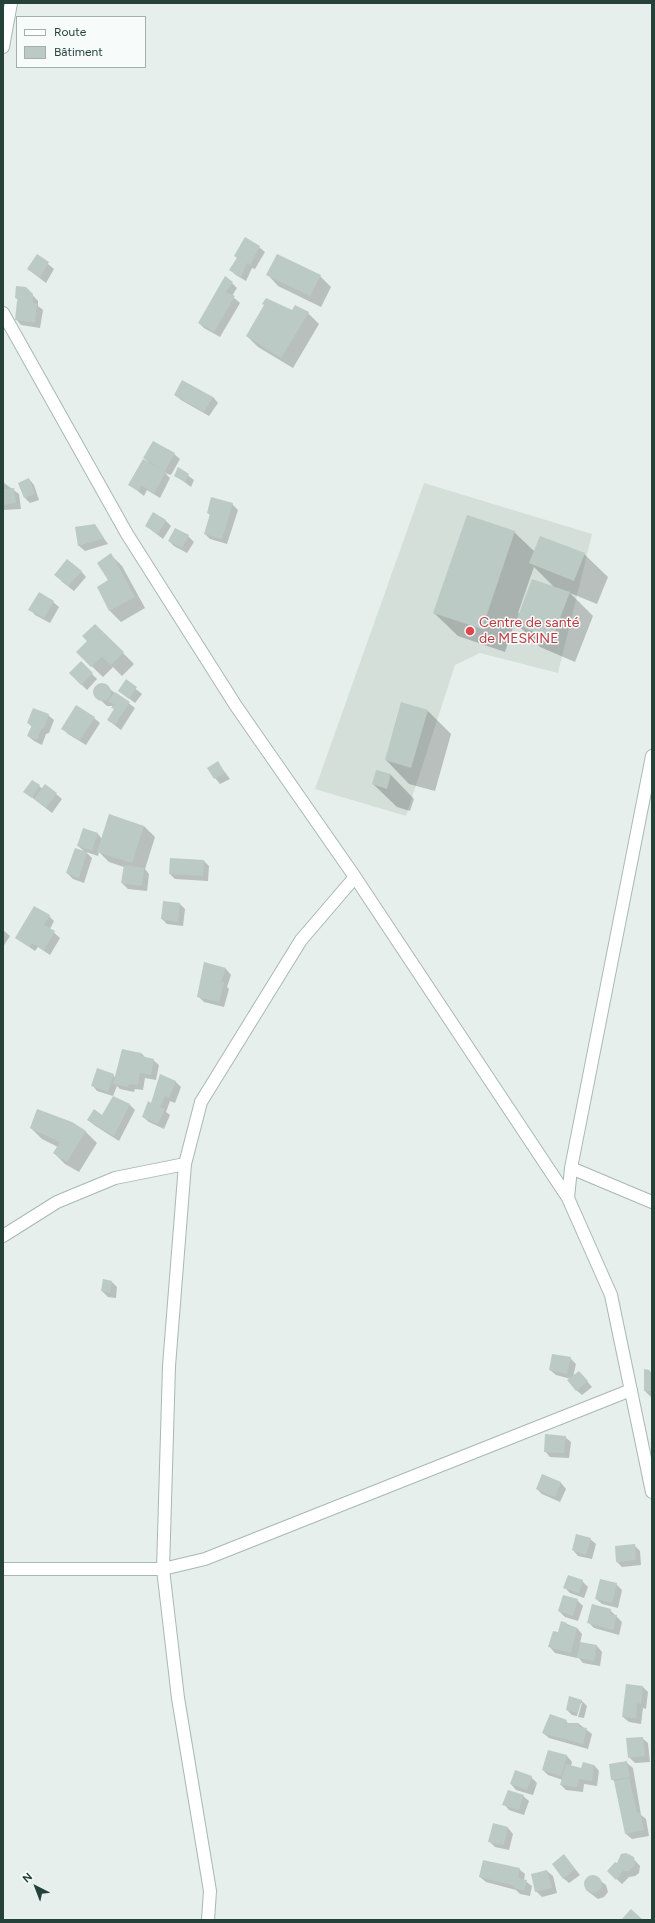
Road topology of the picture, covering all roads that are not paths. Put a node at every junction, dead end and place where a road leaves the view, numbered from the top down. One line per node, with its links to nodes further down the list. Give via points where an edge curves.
1 (11, 3): 2 (street)
2 (3, 47)
3 (3, 313): 5 (street, via 127,534 236,706)
4 (652, 756): 7 (street)
5 (355, 877): 6 (street, via 301,940 204,1096); 8 (street)
6 (185, 1164): 10 (street, via 115,1178 57,1202); 14 (street, via 169,1366)
7 (571, 1168): 8 (street); 9 (street)
8 (568, 1198): 11 (street, via 611,1295)
9 (652, 1202)
10 (3, 1236)
11 (631, 1390): 12 (street); 14 (street, via 205,1559)
12 (652, 1492)
13 (3, 1569): 14 (street)
14 (163, 1569): 15 (street, via 178,1698 210,1891)
15 (208, 1920)

